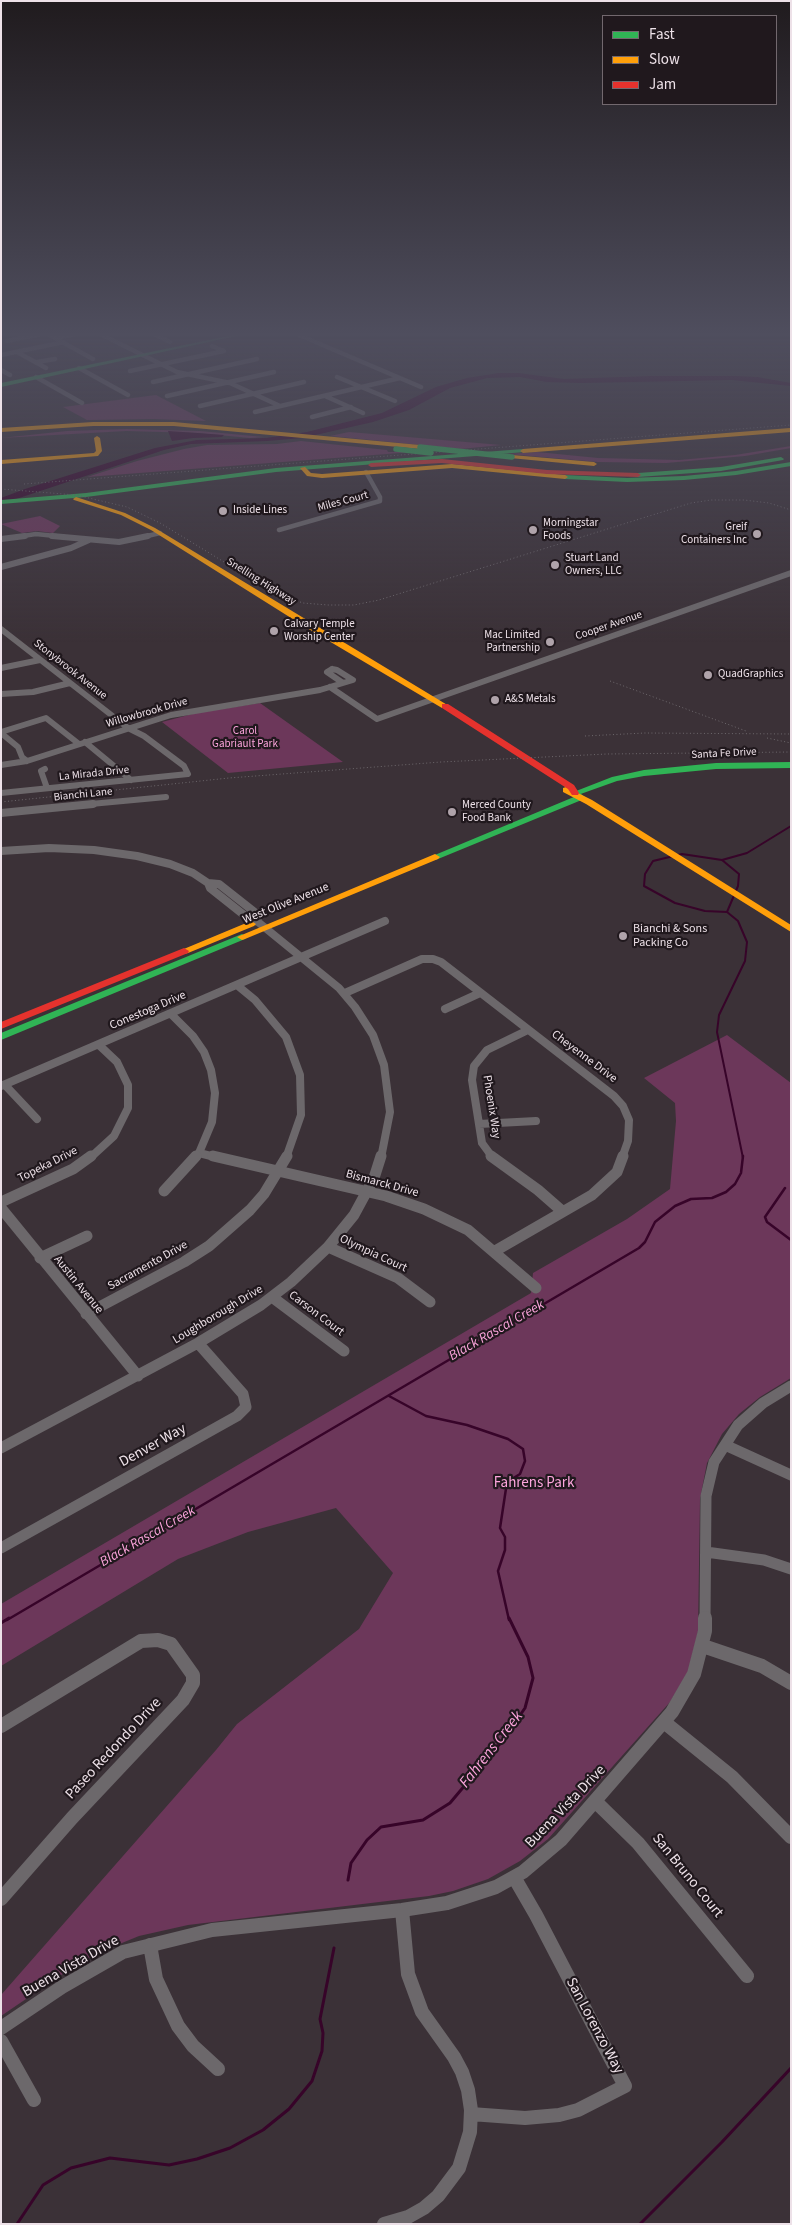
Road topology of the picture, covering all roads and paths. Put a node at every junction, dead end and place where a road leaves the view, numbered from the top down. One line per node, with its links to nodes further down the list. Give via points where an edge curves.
1 (270, 436): 5 (main road, bridge, via 484,459 625,469 723,466)
2 (311, 436): 5 (main road, bridge, via 581,463 629,465)
3 (716, 436): 6 (main road)
4 (97, 438): 7 (main road, via 100,451 96,454)
5 (788, 456): 8 (main road, via 697,472 633,475 547,472 442,462)
6 (434, 458): 8 (main road); 9 (main road)
7 (1, 462)
8 (369, 469): 9 (main road); 15 (street, Miles Court, via 380,501)
9 (304, 470): 10 (main road); 13 (main road, via 221,481)
10 (138, 489): 11 (main road); 12 (main road, via 86,496)
11 (50, 501): 12 (main road); 14 (main road); 14 (main road)
12 (85, 502): 13 (main road, Snelling Highway)
13 (106, 503): 16 (main road, Snelling Highway)
14 (2, 505)
15 (279, 530)
16 (160, 533): 18 (street, via 129,541); 28 (main road, Snelling Highway)
17 (1, 539): 18 (street, via 36,534)
18 (89, 540): 19 (street, via 72,548)
19 (1, 567)
20 (791, 572): 28 (street, Cooper Avenue)
21 (1, 628): 22 (street, Stonybrook Avenue)
22 (40, 660): 23 (street); 24 (street, Stonybrook Avenue)
23 (1, 668)
24 (70, 683): 27 (street, via 33,692); 29 (street, Stonybrook Avenue)
25 (344, 683): 26 (street, Willowbrook Drive)
26 (330, 687): 28 (street, via 377,719); 29 (street, Willowbrook Drive, via 183,712)
27 (1, 694)
28 (435, 699): 40 (main road, Snelling Highway)
29 (128, 728): 31 (street, Willowbrook Drive); 36 (street, Stonybrook Avenue, via 184,766)
30 (1, 732): 31 (street, via 46,718); 32 (street, via 18,747)
31 (82, 743): 32 (street, Willowbrook Drive); 37 (street)
32 (27, 761): 33 (street, Willowbrook Drive)
33 (1, 765)
34 (791, 765): 40 (main road, Santa Fe Drive, via 716,766 628,776)
35 (45, 769): 38 (street, via 41,771)
36 (188, 774): 37 (street, La Mirada Drive)
37 (131, 780): 38 (street, La Mirada Drive)
38 (47, 788): 39 (street, La Mirada Drive)
39 (1, 792)
40 (578, 795): 43 (main road, West Olive Avenue); 45 (main road, West Olive Avenue); 48 (main road, Snelling Highway)
41 (166, 797): 42 (street, Bianchi Lane)
42 (1, 813)
43 (446, 845): 45 (main road, via 422,859); 47 (main road, West Olive Avenue)
44 (1, 851): 47 (street, Loughborough Drive, via 49,848 109,851 170,864 208,883 218,884 257,914)
45 (422, 863): 47 (main road, West Olive Avenue)
46 (385, 921): 49 (street, Conestoga Drive)
47 (262, 925): 49 (street, Loughborough Drive); 55 (main road, West Olive Avenue); 57 (main road, West Olive Avenue)
48 (791, 929)
49 (303, 957): 50 (street, Conestoga Drive); 51 (street, Loughborough Drive)
50 (238, 986): 54 (street, Conestoga Drive); 64 (street, Sacramento Drive, via 278,1025 300,1075 301,1115 296,1135)
51 (345, 993): 52 (street, Cheyenne Drive, via 422,959 441,962); 66 (street, Loughborough Drive, via 373,1035 387,1080 388,1128)
52 (480, 993): 53 (street); 56 (street, Cheyenne Drive)
53 (445, 1009)
54 (171, 1014): 58 (street, Conestoga Drive); 63 (street, via 199,1044 213,1079 214,1112)
55 (1, 1026)
56 (528, 1030): 62 (street, Phoenix Way, via 487,1050 474,1066 472,1080); 69 (street, Cheyenne Drive, via 614,1096 629,1120 628,1141 616,1172 592,1195)
57 (1, 1037)
58 (99, 1044): 59 (street, Conestoga Drive); 67 (street, Topeka Drive, via 117,1062 128,1086 128,1108 114,1136 73,1170)
59 (3, 1086): 60 (street)
60 (36, 1119)
61 (536, 1121): 62 (street)
62 (479, 1124): 69 (street, Phoenix Way, via 482,1143 492,1157)
63 (199, 1153): 64 (street, Bismarck Drive); 65 (street)
64 (279, 1172): 66 (street, Bismarck Drive); 77 (street, Sacramento Drive, via 250,1210 209,1246)
65 (164, 1190)
66 (367, 1192): 71 (street, Loughborough Drive); 72 (street, Bismarck Drive, via 412,1204 440,1216 468,1230)
67 (1, 1202)
68 (1, 1208): 73 (street, Austin Avenue)
69 (562, 1211): 72 (street, Cheyenne Drive)
70 (87, 1236): 73 (street)
71 (328, 1247): 75 (street, Loughborough Drive); 76 (street, Olympia Court, via 398,1278)
72 (495, 1251): 74 (street, Bismarck Drive)
73 (40, 1258): 77 (street, Austin Avenue)
74 (536, 1288)
75 (272, 1297): 78 (street, Loughborough Drive); 79 (street, Carson Court)
76 (430, 1302)
77 (86, 1314): 80 (street, Austin Avenue)
78 (198, 1343): 80 (street, Loughborough Drive); 85 (street, Denver Way, via 243,1394 246,1408)
79 (344, 1351)
80 (138, 1376): 83 (street, Loughborough Drive)
81 (791, 1386): 82 (street, Buena Vista Drive, via 749,1414)
82 (724, 1445): 84 (street); 86 (street, Buena Vista Drive, via 714,1462 708,1483)
83 (1, 1448)
84 (791, 1475)
85 (1, 1548)
86 (706, 1552): 87 (street, via 764,1560); 88 (street, Buena Vista Drive)
87 (791, 1569)
88 (703, 1646): 89 (street, via 755,1663); 90 (street, Buena Vista Drive, via 688,1687)
89 (791, 1683)
90 (664, 1722): 92 (street, Buena Vista Drive); 93 (street, via 732,1777)
91 (1, 1726): 95 (street, Paseo Redondo Drive, via 134,1644 149,1639 171,1644 193,1675 193,1682 183,1700)
92 (596, 1802): 94 (street, Buena Vista Drive, via 546,1854); 98 (street, San Bruno Court, via 638,1843)
93 (791, 1837)
94 (514, 1878): 96 (street, Buena Vista Drive, via 467,1898); 103 (street, San Lorenzo Way, via 625,2086 559,2116 525,2118)
95 (1, 1899)
96 (402, 1910): 97 (street, Buena Vista Drive, via 212,1930); 103 (street, via 408,1974 414,1993 422,2012 462,2072)
97 (150, 1945): 99 (street, Buena Vista Drive, via 124,1952 98,1966); 101 (street, via 156,1979 178,2026 193,2046)
98 (747, 1976)
99 (1, 2028)
100 (1, 2041): 102 (street)
101 (218, 2069)
102 (34, 2100)
103 (471, 2114): 104 (street, via 466,2150 450,2183 424,2208)
104 (384, 2224)

